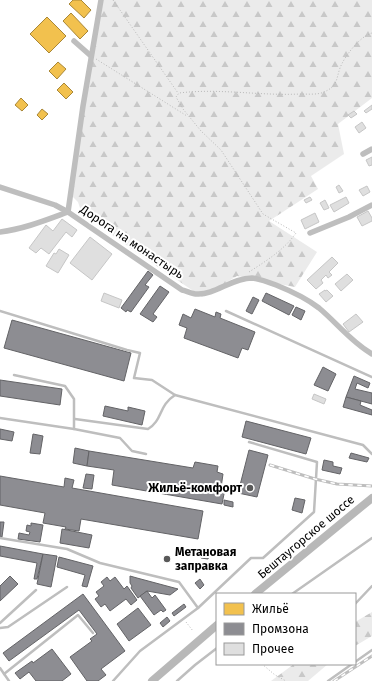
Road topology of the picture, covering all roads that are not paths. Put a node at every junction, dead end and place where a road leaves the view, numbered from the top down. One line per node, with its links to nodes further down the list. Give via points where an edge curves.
1 (101, 0): 3 (street)
2 (74, 41): 3 (street)
3 (91, 56): 8 (street)
4 (372, 149): 5 (street)
5 (363, 154)
6 (0, 187): 8 (street, Дорога на монастырь, via 55,205)
7 (372, 205): 10 (street)
8 (68, 212): 9 (street, via 36,225); 13 (street, Дорога на монастырь, via 182,290 196,294 206,293 232,282 250,278 285,288 318,308 356,344)
9 (0, 232)
10 (310, 233)
11 (0, 311): 16 (lane, via 140,353 134,378 152,380)
12 (226, 311): 15 (lane)
13 (372, 354)
14 (14, 375): 18 (lane, via 65,386 74,399)
15 (372, 377)
16 (176, 395): 18 (lane, via 164,405 154,425 148,429); 22 (lane, via 364,445)
17 (0, 418): 19 (lane)
18 (74, 419): 19 (lane)
19 (74, 429): 21 (lane, via 120,438 132,451)
20 (249, 442): 32 (lane, via 317,462 314,512 263,558 251,558)
21 (146, 454)
22 (372, 454)
23 (372, 498): 29 (main road, Бештаугорское шоссе)
24 (0, 538): 32 (lane, via 66,549 100,563 179,582)
25 (372, 538): 30 (lane)
26 (372, 586): 31 (lane)
27 (67, 587): 35 (lane, via 8,627)
28 (36, 590): 33 (lane)
29 (257, 593)
30 (293, 593)
31 (356, 603)
32 (198, 608): 44 (lane, via 140,651)
33 (0, 623)
34 (216, 626): 45 (main road)
35 (0, 628)
36 (93, 633): 42 (lane, via 78,615)
37 (216, 649): 46 (lane)
38 (372, 650): 39 (lane)
39 (356, 661)
40 (351, 665): 47 (lane)
41 (0, 668): 42 (lane)
42 (4, 674): 43 (lane)
43 (9, 681)
44 (112, 681)
45 (152, 681)
46 (177, 681)
47 (328, 681)

